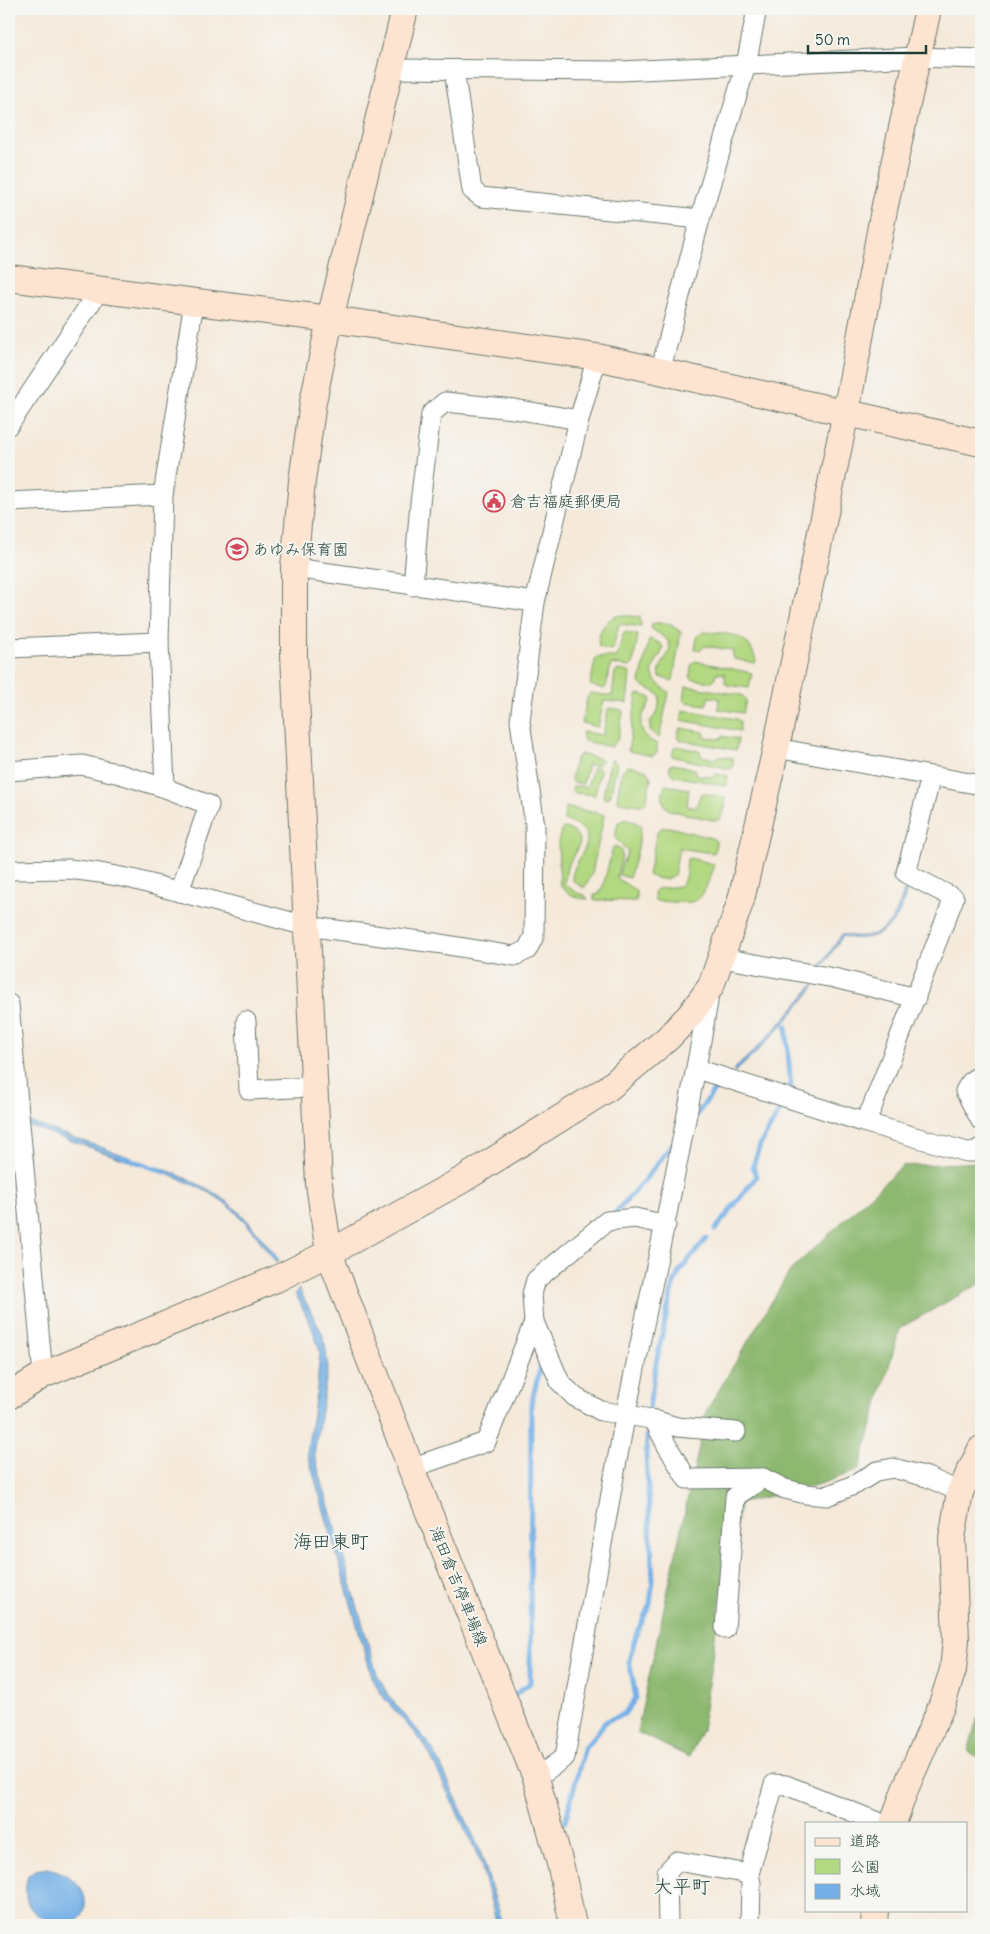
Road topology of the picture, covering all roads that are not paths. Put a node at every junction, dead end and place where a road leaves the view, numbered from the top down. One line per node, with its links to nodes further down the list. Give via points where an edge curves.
1 (406, 9): 7 (street, 海田倉吉停車場線)
2 (757, 9): 6 (street)
3 (928, 9): 4 (street)
4 (917, 57): 5 (street); 6 (street); 16 (street)
5 (981, 59)
6 (746, 65): 8 (street, via 620,71); 9 (street)
7 (390, 69): 8 (street); 13 (street, 海田倉吉停車場線)
8 (454, 70): 9 (street, via 472,190 481,197)
9 (700, 219): 15 (street)
10 (9, 278): 11 (street)
11 (100, 288): 12 (street); 18 (street)
12 (194, 302): 13 (street); 20 (street)
13 (330, 319): 14 (street); 22 (street, 海田倉吉停車場線, via 302,480)
14 (597, 358): 15 (street); 17 (street)
15 (660, 372): 16 (street)
16 (846, 412): 19 (street); 27 (street)
17 (579, 420): 23 (street, via 445,402 431,414); 24 (street)
18 (9, 425)
19 (981, 443)
20 (163, 495): 21 (street); 25 (street)
21 (9, 502)
22 (294, 568): 23 (street); 34 (street, 海田倉吉停車場線, via 294,655)
23 (413, 586): 24 (street)
24 (536, 602): 34 (street, via 520,722 535,826 534,936 527,950 514,956)
25 (159, 642): 26 (street); 31 (street)
26 (9, 648)
27 (776, 748): 29 (street); 35 (street, via 741,900)
28 (9, 771): 31 (street, via 82,765)
29 (931, 777): 30 (street); 37 (street, via 906,873 954,898)
30 (981, 786)
31 (166, 788): 33 (street, via 209,805)
32 (9, 870): 33 (street, via 69,869 100,873)
33 (179, 892): 34 (street)
34 (306, 926): 42 (street, 海田倉吉停車場線)
35 (722, 958): 36 (street); 37 (street, via 834,978)
36 (711, 986): 40 (street); 47 (street, via 690,1016 668,1038 607,1089 462,1180)
37 (916, 998): 44 (street)
38 (9, 1004): 49 (street)
39 (246, 1021): 42 (street, via 249,1090)
40 (697, 1069): 44 (street); 46 (street)
41 (981, 1076): 43 (street, via 970,1082 965,1092)
42 (314, 1087): 47 (street, 海田倉吉停車場線, via 319,1184)
43 (981, 1121)
44 (863, 1122): 45 (street, via 967,1152)
45 (981, 1148)
46 (666, 1225): 48 (street, via 635,1218 607,1221 536,1280 532,1294); 51 (street)
47 (328, 1252): 49 (street, via 287,1274); 55 (street, 海田倉吉停車場線)
48 (534, 1322): 51 (street, via 560,1382 575,1397 601,1411); 55 (street, via 486,1442)
49 (43, 1375): 50 (street)
50 (9, 1396)
51 (626, 1414): 52 (street); 59 (street, via 565,1757)
52 (654, 1420): 53 (street, via 677,1427); 56 (street, via 687,1479)
53 (736, 1432)
54 (981, 1448): 57 (street)
55 (411, 1468): 59 (street, 海田倉吉停車場線)
56 (763, 1478): 57 (street, via 806,1494 827,1496 877,1471 893,1468 927,1477); 58 (street, via 735,1497)
57 (960, 1492): 61 (street, via 952,1538 956,1640 953,1670)
58 (724, 1629)
59 (536, 1778): 64 (street, 海田倉吉停車場線, via 561,1867)
60 (878, 1822): 62 (street, via 786,1785 774,1784)
61 (893, 1822)
62 (749, 1874): 65 (street, via 678,1861 668,1872); 66 (street)
63 (875, 1912): 67 (street)
64 (573, 1925)
65 (668, 1925)
66 (750, 1925)
67 (874, 1925)

